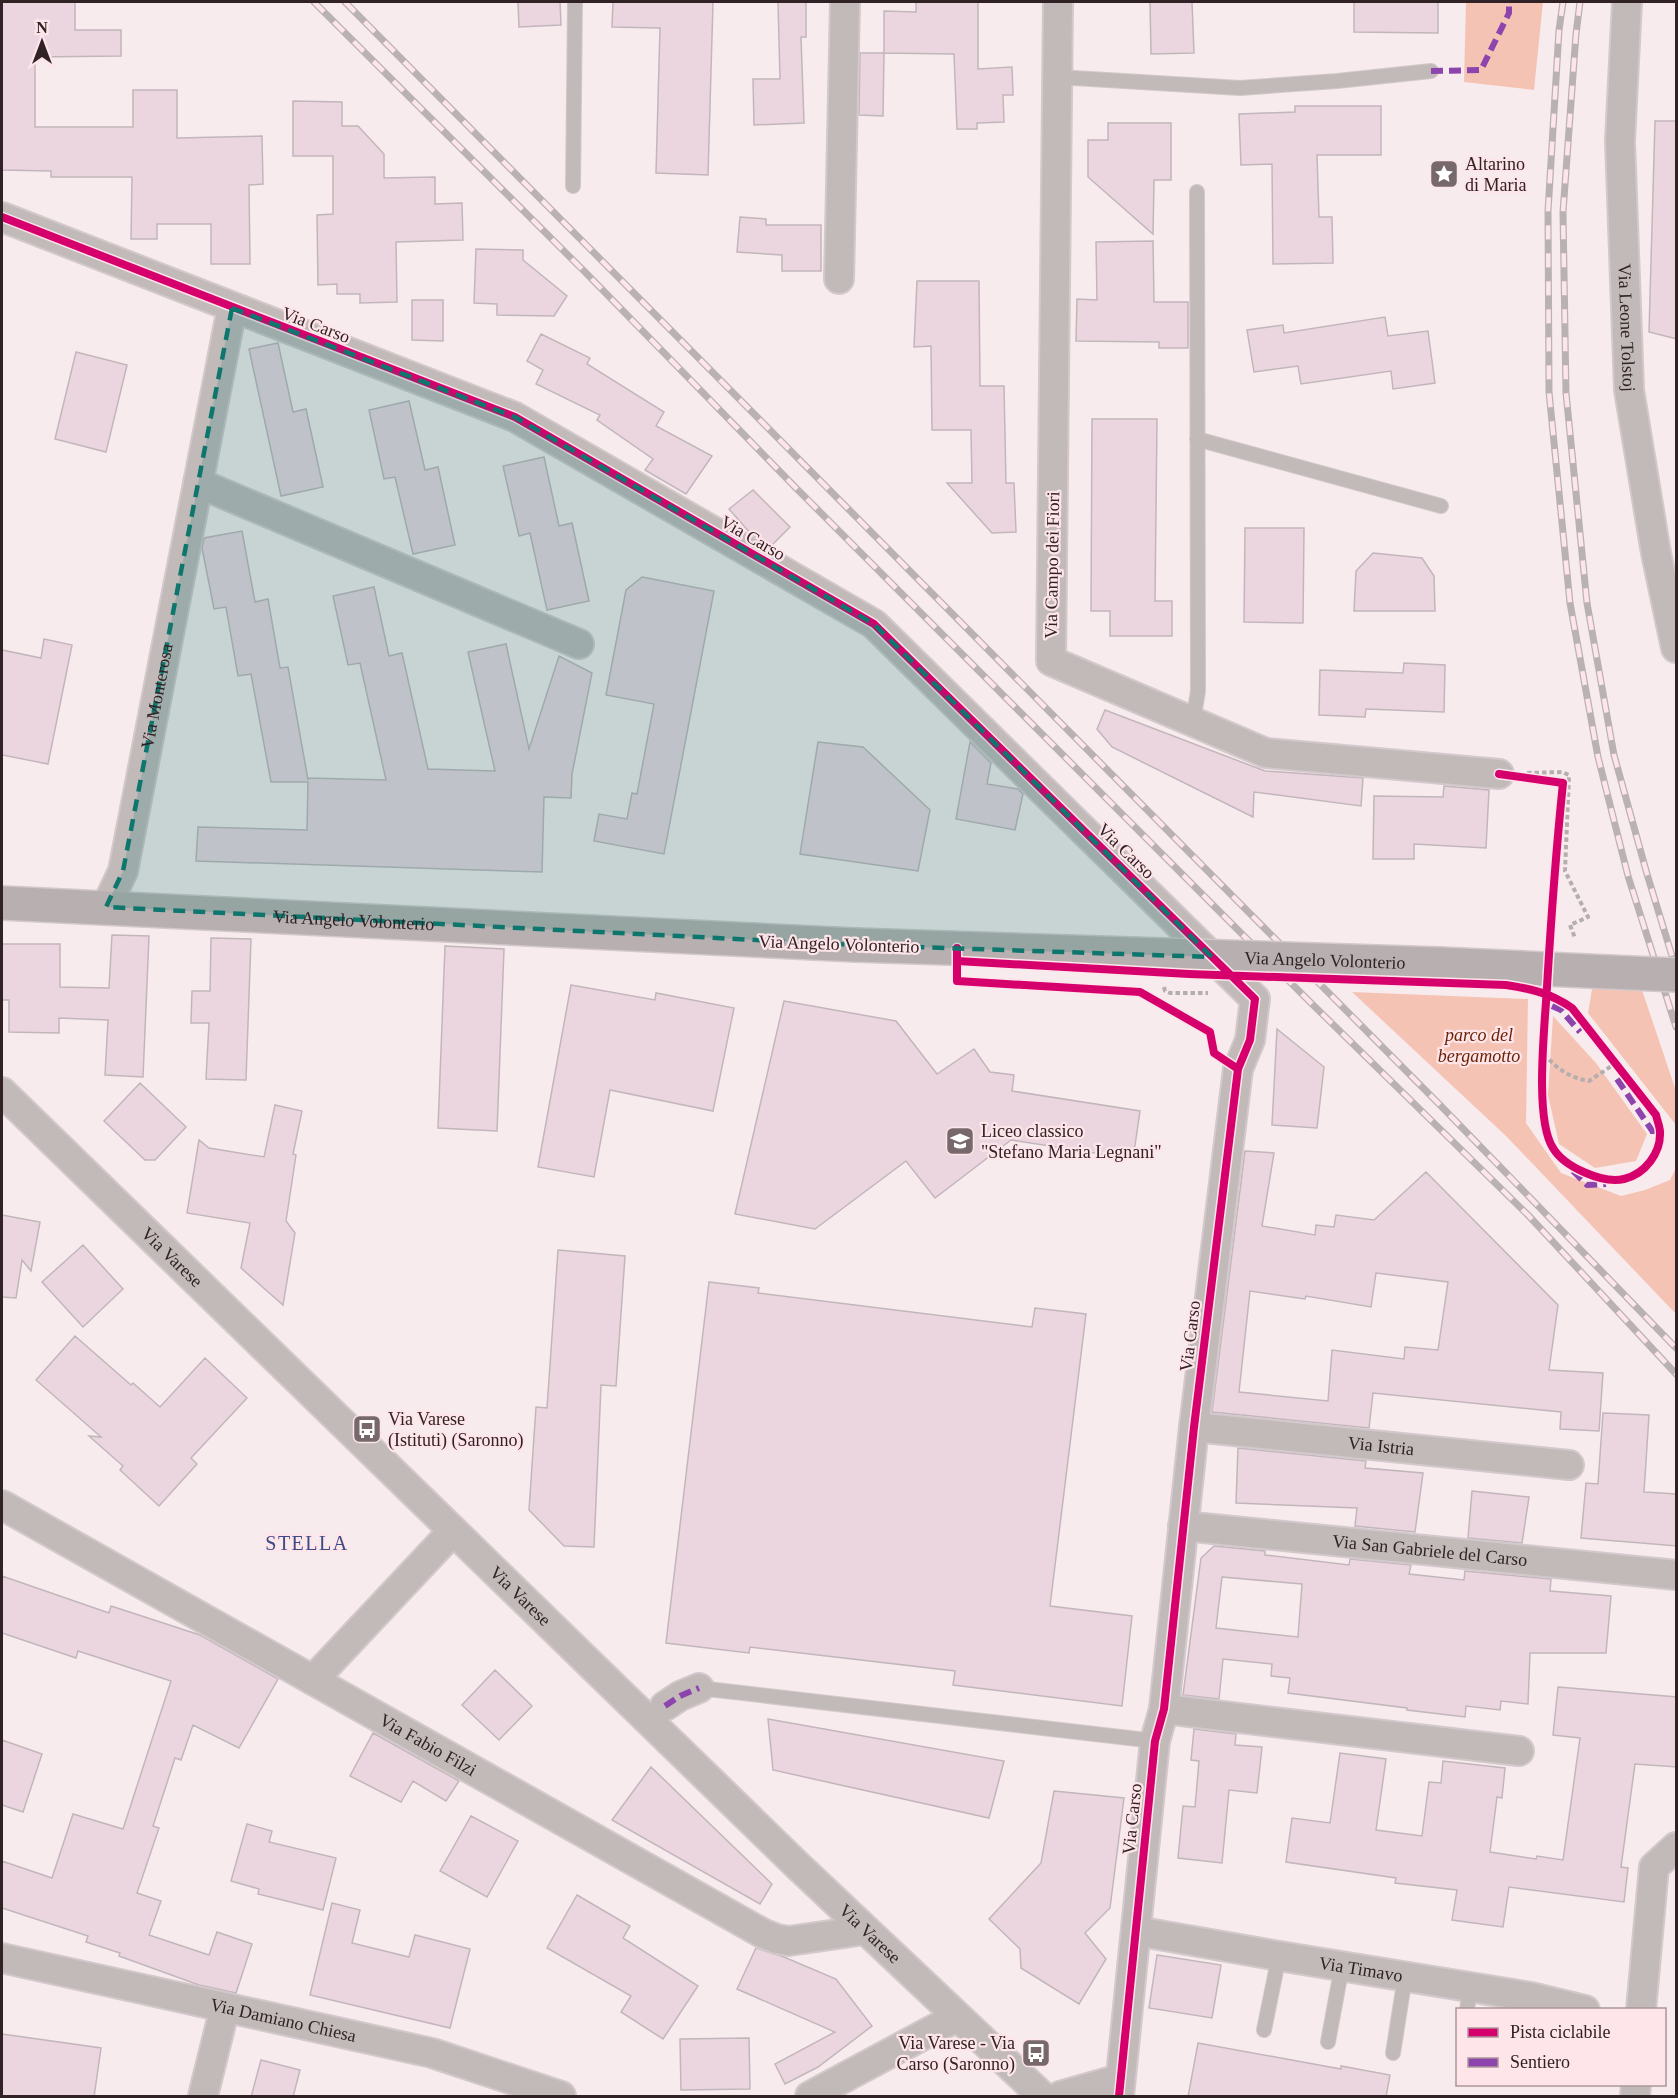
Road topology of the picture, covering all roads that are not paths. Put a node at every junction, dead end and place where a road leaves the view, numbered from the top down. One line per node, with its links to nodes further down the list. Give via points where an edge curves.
1 (575, 2): 7 (lane)
2 (845, 2): 10 (street)
3 (1058, 2): 6 (street, Via Campo dei Fiori)
4 (1627, 2): 16 (street, Via Leone Tolstoj, via 1620,141 1629,390 1656,553)
5 (1431, 71): 6 (lane, via 1240,88)
6 (1057, 77): 17 (street, Via Campo dei Fiori, via 1051,661)
7 (573, 186)
8 (1197, 192): 12 (lane)
9 (2, 217): 11 (street, Via Carso)
10 (839, 279)
11 (232, 309): 13 (street, Via Monterosa); 23 (street, Via Carso, via 515,417 874,624 1255,999 1250,1040 1238,1069)
12 (1197, 439): 14 (lane); 17 (lane, via 1198,691)
13 (198, 483): 15 (street); 20 (street, Via Monterosa, via 123,871)
14 (1442, 506)
15 (579, 644)
16 (1677, 648)
17 (1193, 722): 18 (street, Via Campo dei Fiori, via 1266,753)
18 (1499, 774)
19 (2, 903): 20 (street, Via Angelo Volonterio)
20 (106, 907): 21 (street, Via Angelo Volonterio, bridge, via 855,945)
21 (1677, 975)
22 (2, 1092): 27 (street, Via Varese)
23 (1194, 1427): 24 (street, Via Istria); 26 (street, Via Carso)
24 (1569, 1465)
25 (2, 1505): 29 (street, Via Fabio Filzi)
26 (1183, 1527): 28 (street, Via San Gabriele del Carso); 32 (street, Via Carso)
27 (452, 1532): 29 (street); 36 (street, Via Varese)
28 (1677, 1575)
29 (313, 1680): 36 (street, Via Fabio Filzi, via 764,1934 789,1941)
30 (699, 1688): 31 (street); 33 (lane)
31 (665, 1706)
32 (1164, 1709): 33 (street, Via Carso); 34 (street)
33 (1155, 1741): 37 (street, Via Carso)
34 (1519, 1750)
35 (1677, 1847): 46 (street, via 1654,1867)
36 (865, 1930): 47 (street, Via Varese)
37 (1136, 1931): 38 (street, Via Timavo); 51 (street, Via Carso)
38 (1279, 1956): 40 (street, Via Timavo); 48 (lane)
39 (2, 1959): 44 (street, Via Damiano Chiesa)
40 (1342, 1966): 41 (street, Via Timavo); 49 (lane)
41 (1405, 1977): 42 (street, Via Timavo); 50 (lane)
42 (1468, 1998): 43 (street, Via Timavo)
43 (1530, 2003): 45 (street, Via Timavo)
44 (225, 2007): 52 (street); 53 (street, Via Damiano Chiesa, via 432,2053)
45 (1569, 2008)
46 (1641, 2008)
47 (957, 2017): 54 (street); 55 (street, Via Varese)
48 (1264, 2030)
49 (1328, 2042)
50 (1393, 2053)
51 (1119, 2088): 56 (street, Via Carso)
52 (203, 2097)
53 (561, 2097)
54 (810, 2097)
55 (1042, 2097)
56 (1060, 2097)

